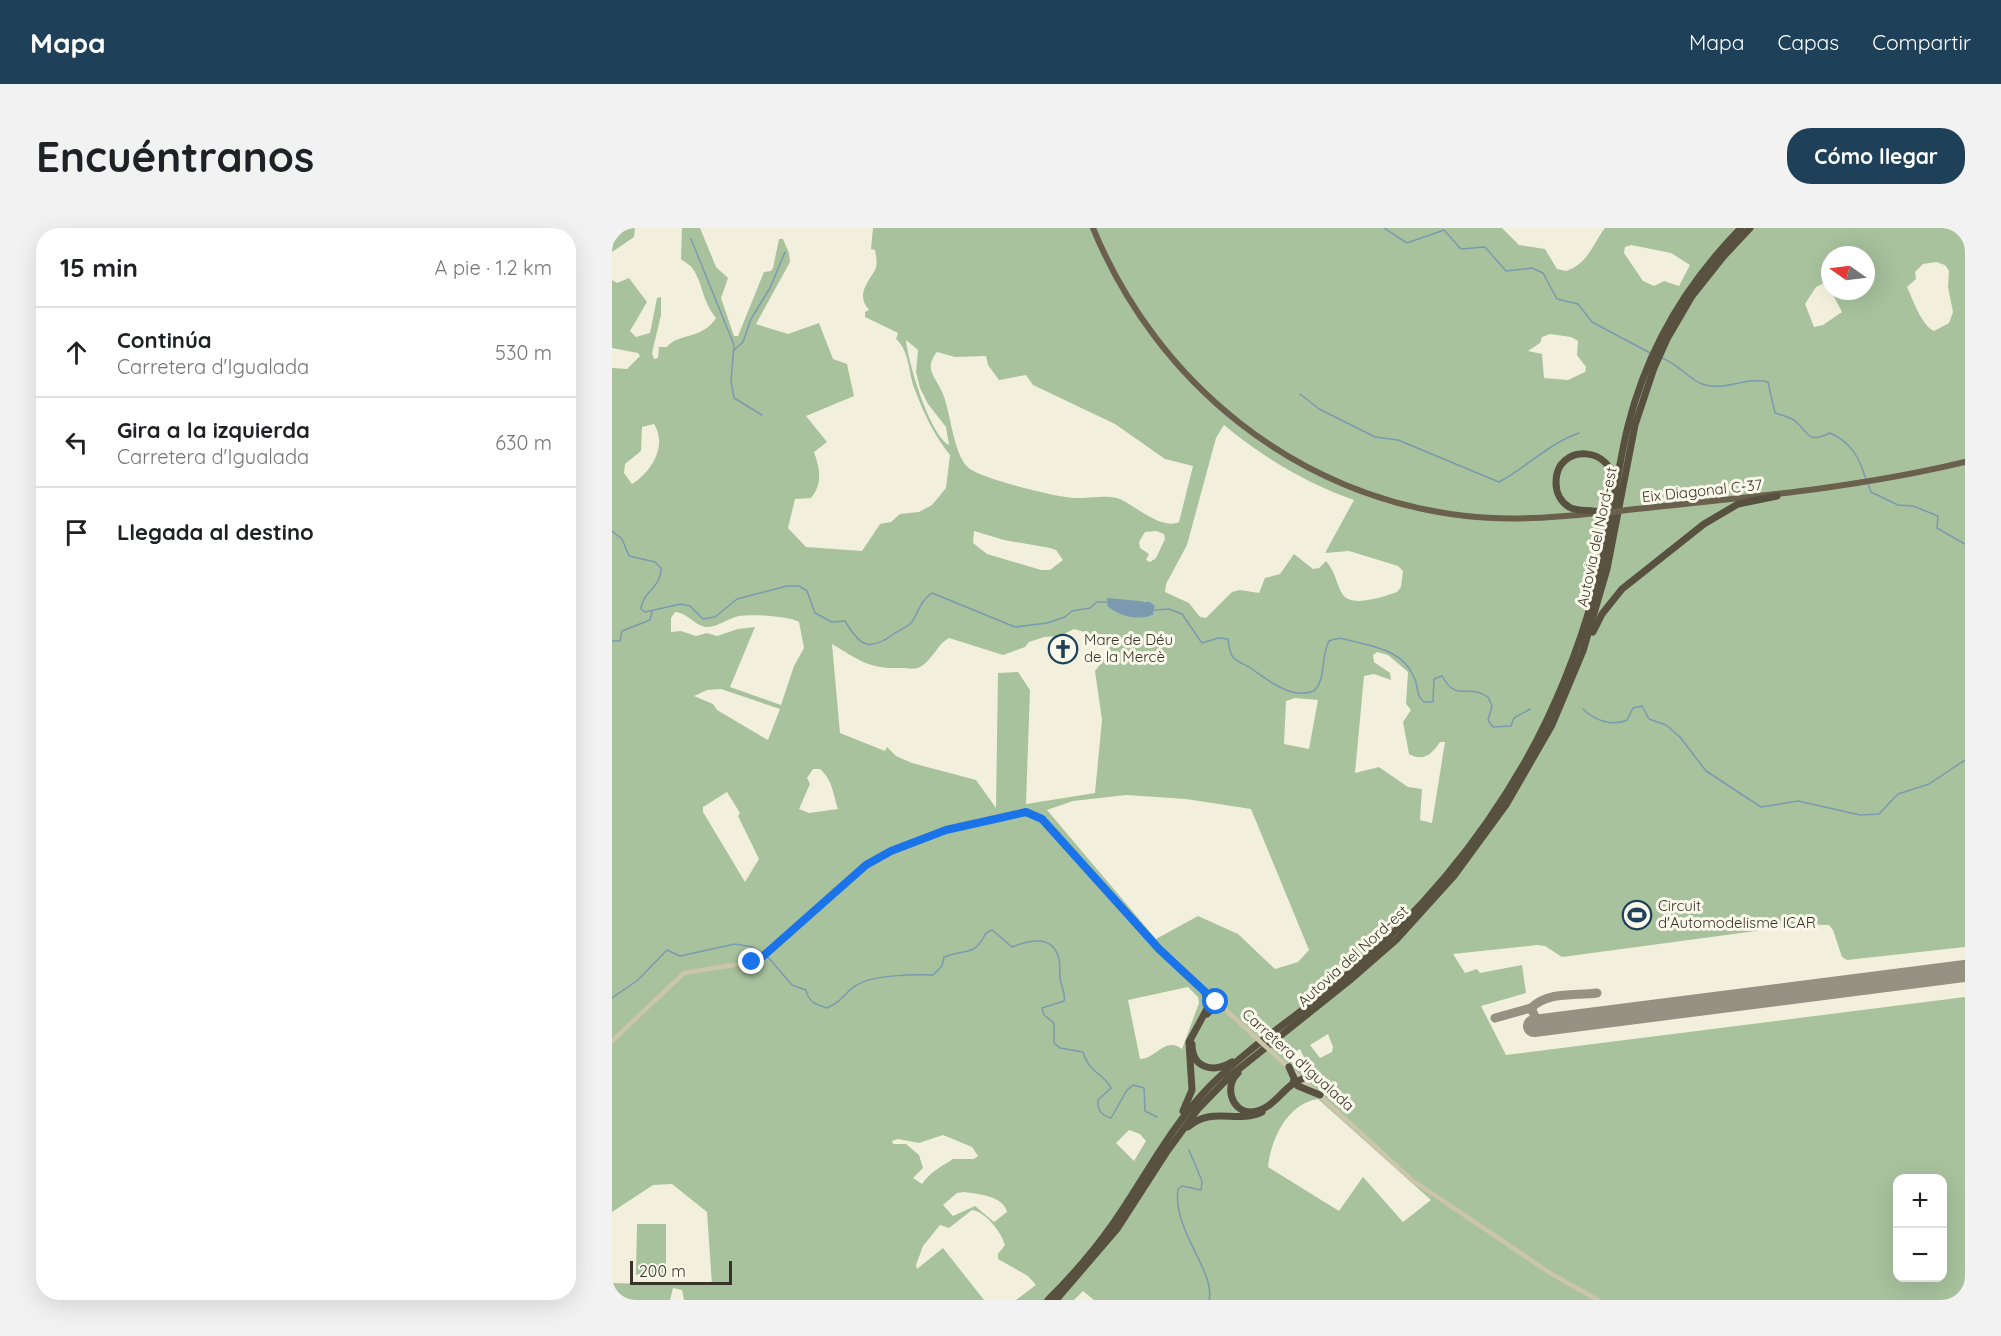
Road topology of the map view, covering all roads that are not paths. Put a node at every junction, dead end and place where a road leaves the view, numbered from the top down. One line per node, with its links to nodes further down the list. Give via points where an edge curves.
1 (1093, 228): 6 (highway, Eix Diagonal C-37, via 1127,299 1163,350 1212,400 1277,449 1314,470 1398,503 1465,516 1523,518)
2 (1741, 228): 7 (highway, Autovia del Nord-est, via 1688,292 1650,362 1628,426)
3 (1750, 228): 8 (highway, Autovia del Nord-est, via 1692,296 1654,368 1635,425 1607,569)
4 (1965, 462): 5 (highway, Eix Diagonal C-37, via 1881,481)
5 (1777, 496): 6 (highway, Eix Diagonal C-37, bridge); 8 (highway, via 1723,511 1622,589 1602,614)
6 (1603, 513): 7 (highway, via 1571,508 1559,497 1557,474 1571,456 1598,456 1612,471)
7 (1606, 543): 15 (highway, Autovia del Nord-est, via 1583,631 1555,702 1524,763 1482,830 1390,937)
8 (1583, 651): 14 (highway, Autovia del Nord-est, via 1552,725 1523,778 1454,876 1381,954)
9 (1205, 992): 10 (street, Carretera d'Igualada); 11 (highway); 13 (street, Carretera d'Igualada, via 1159,949 1042,819 1026,812 928,835 880,856 765,954 752,962 684,973)
10 (1219, 1005): 11 (highway); 16 (street, Carretera d'Igualada, bridge)
11 (1209, 1009): 12 (highway)
12 (1194, 1032): 15 (highway, via 1193,1056 1206,1068 1218,1069); 21 (highway, via 1187,1050 1192,1078 1187,1106)
13 (613, 1039)
14 (1269, 1046): 18 (highway, via 1233,1077 1232,1100 1240,1110 1263,1109); 20 (highway, Autovia del Nord-est, via 1229,1077)
15 (1244, 1054): 21 (highway, Autovia del Nord-est, via 1185,1114)
16 (1289, 1067): 17 (street, Carretera d'Igualada); 18 (highway)
17 (1302, 1079): 18 (highway); 19 (street, Carretera d'Igualada)
18 (1296, 1085): 19 (highway); 20 (highway, via 1260,1114 1208,1116)
19 (1320, 1095): 24 (street, Carretera d'Igualada, via 1412,1180 1444,1204)
20 (1179, 1134): 23 (highway, Autovia del Nord-est, via 1117,1229)
21 (1143, 1174): 22 (highway, Autovia del Nord-est, via 1113,1224)
22 (1048, 1300)
23 (1056, 1300)
24 (1598, 1300)

